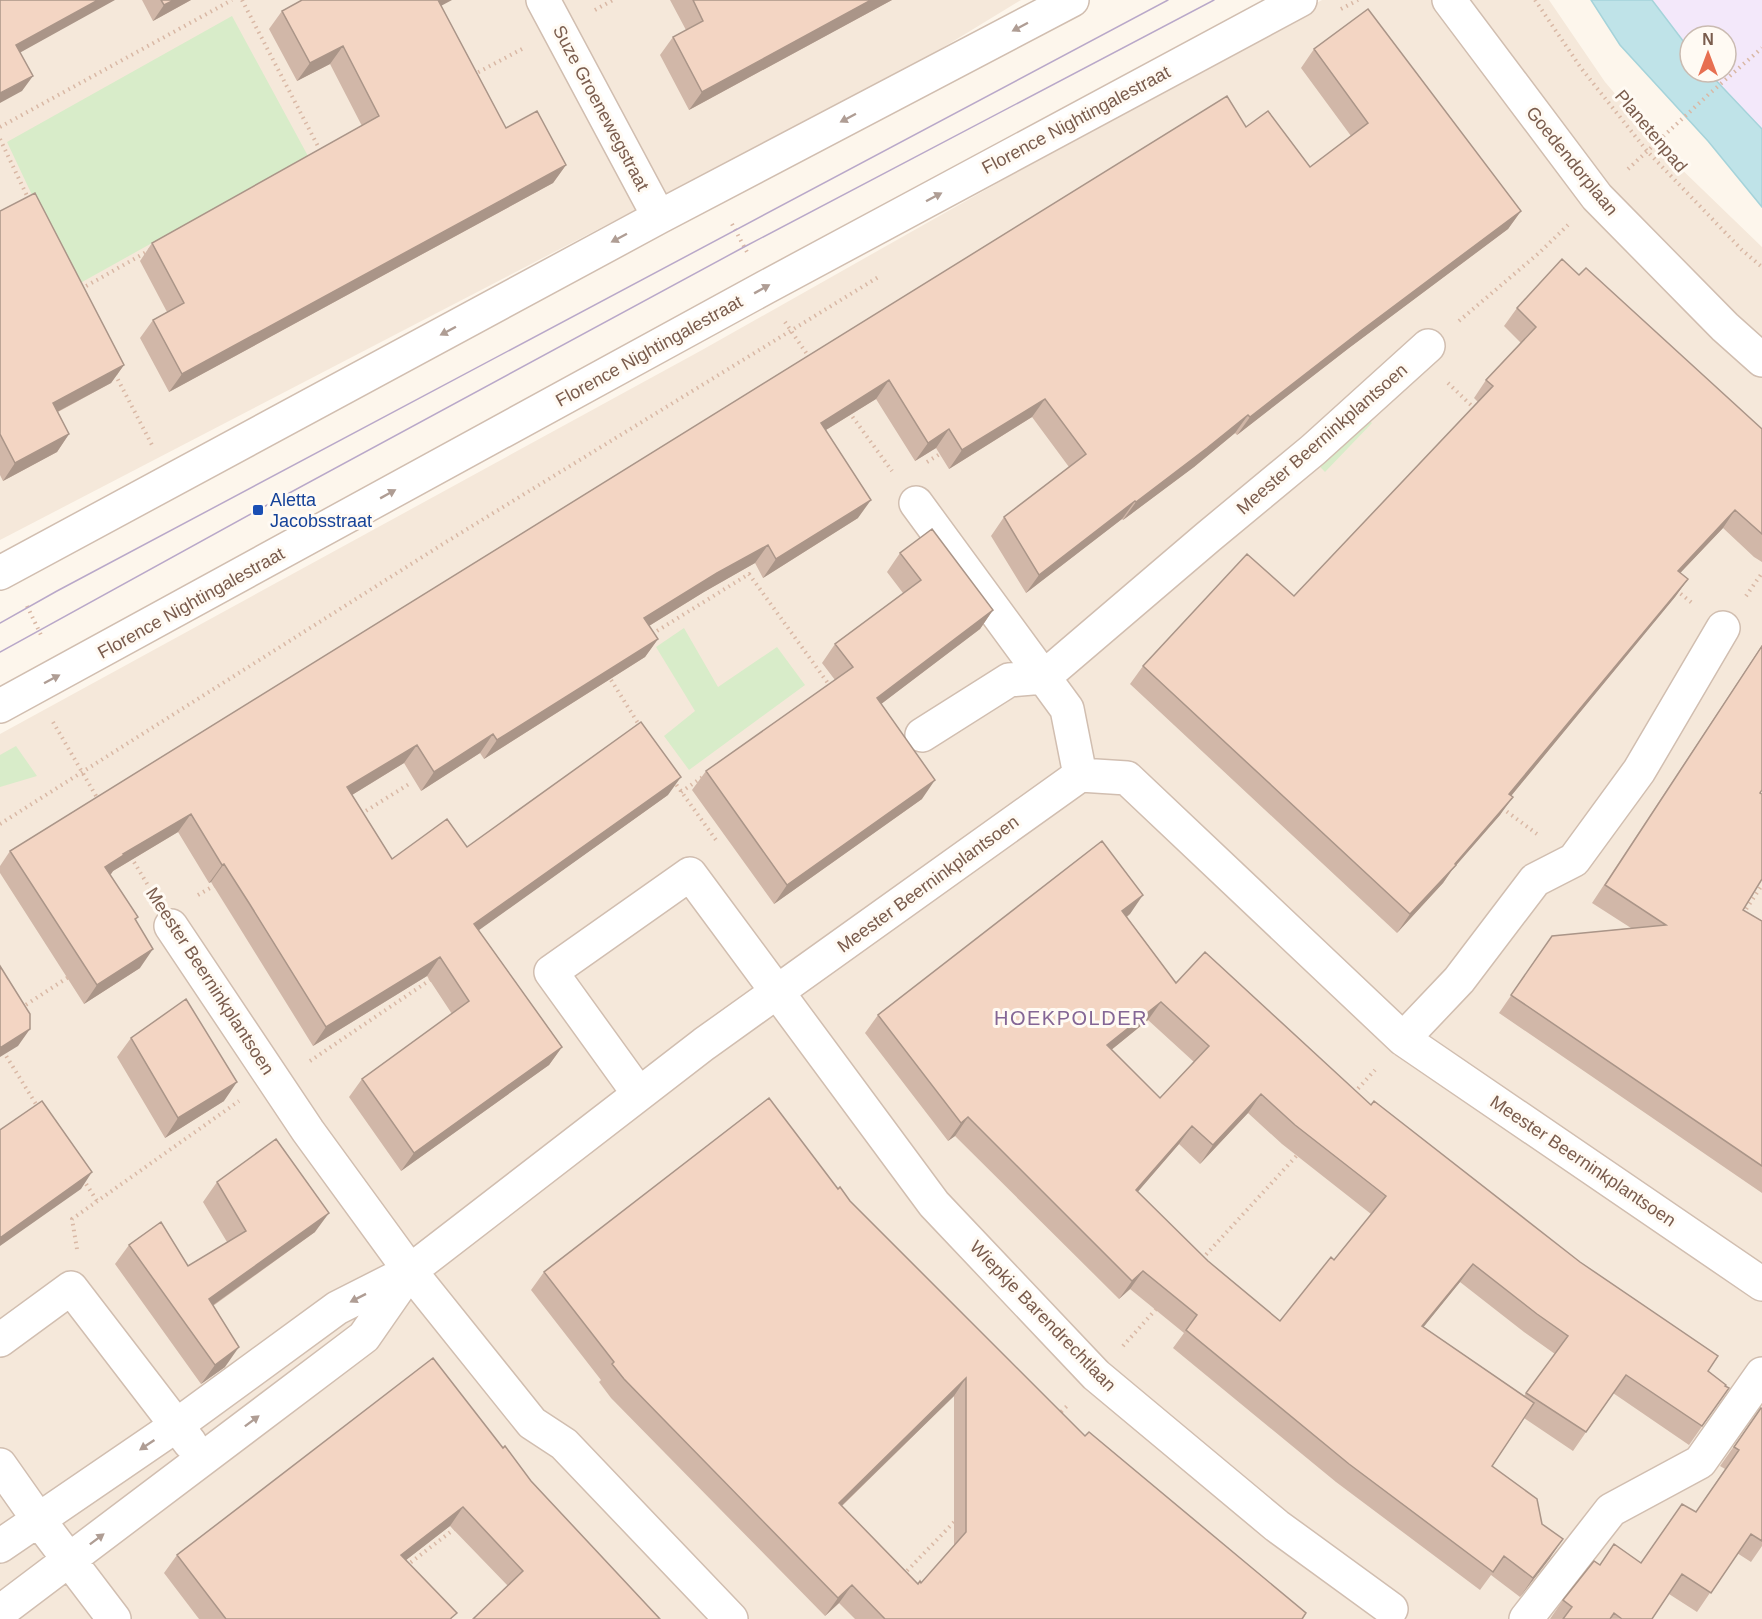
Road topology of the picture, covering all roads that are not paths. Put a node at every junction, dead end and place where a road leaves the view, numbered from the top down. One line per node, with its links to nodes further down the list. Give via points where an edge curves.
1 (543, 0): 5 (street, Suze Groenewegstraat)
2 (1072, 0): 5 (street, one-way to 5)
3 (1300, 0): 12 (street, Florence Nightingalestraat, one-way to 3)
4 (1449, 0): 7 (street, Goedendorplaan, via 1597,197)
5 (659, 217): 9 (street, one-way to 9)
6 (1423, 352): 11 (street, Meester Beerninkplantsoen, via 1313,450)
7 (1762, 360)
8 (907, 492): 11 (street)
9 (3, 571)
10 (1723, 628): 17 (street, via 1639,771 1574,860 1535,880 1459,980)
11 (1044, 676): 13 (street, via 1009,680); 14 (street, via 1067,709)
12 (0, 706)
13 (922, 735)
14 (1080, 775): 16 (street, Meester Beerninkplantsoen); 17 (street, Meester Beerninkplantsoen, via 1127,778)
15 (168, 920): 19 (street, Meester Beerninkplantsoen, via 308,1131)
16 (777, 993): 18 (street, Meester Beerninkplantsoen); 18 (street, via 690,874 551,972); 30 (street, Wiepkje Barendrechtlaan, via 934,1204 1096,1375 1277,1526)
17 (1403, 1039): 20 (street, Meester Beerninkplantsoen)
18 (639, 1094): 19 (street, Meester Beerninkplantsoen)
19 (410, 1271): 23 (street, Meester Beerninkplantsoen, one-way to 23, via 337,1308); 24 (street, Meester Beerninkplantsoen, one-way to 19, via 364,1337); 32 (street, via 532,1423 564,1444)
20 (1762, 1284)
21 (0, 1340): 23 (street, via 71,1288)
22 (1762, 1374): 33 (street, via 1700,1462 1611,1510)
23 (177, 1425): 24 (street); 26 (street, Meester Beerninkplantsoen, one-way to 26)
24 (201, 1459): 28 (street, Meester Beerninkplantsoen, one-way to 24)
25 (0, 1465): 26 (street)
26 (38, 1519): 27 (street, Meester Beerninkplantsoen); 28 (street)
27 (0, 1546)
28 (70, 1560): 29 (street, Meester Beerninkplantsoen); 31 (street)
29 (0, 1612)
30 (1393, 1616)
31 (114, 1619)
32 (731, 1619)
33 (1526, 1619)

